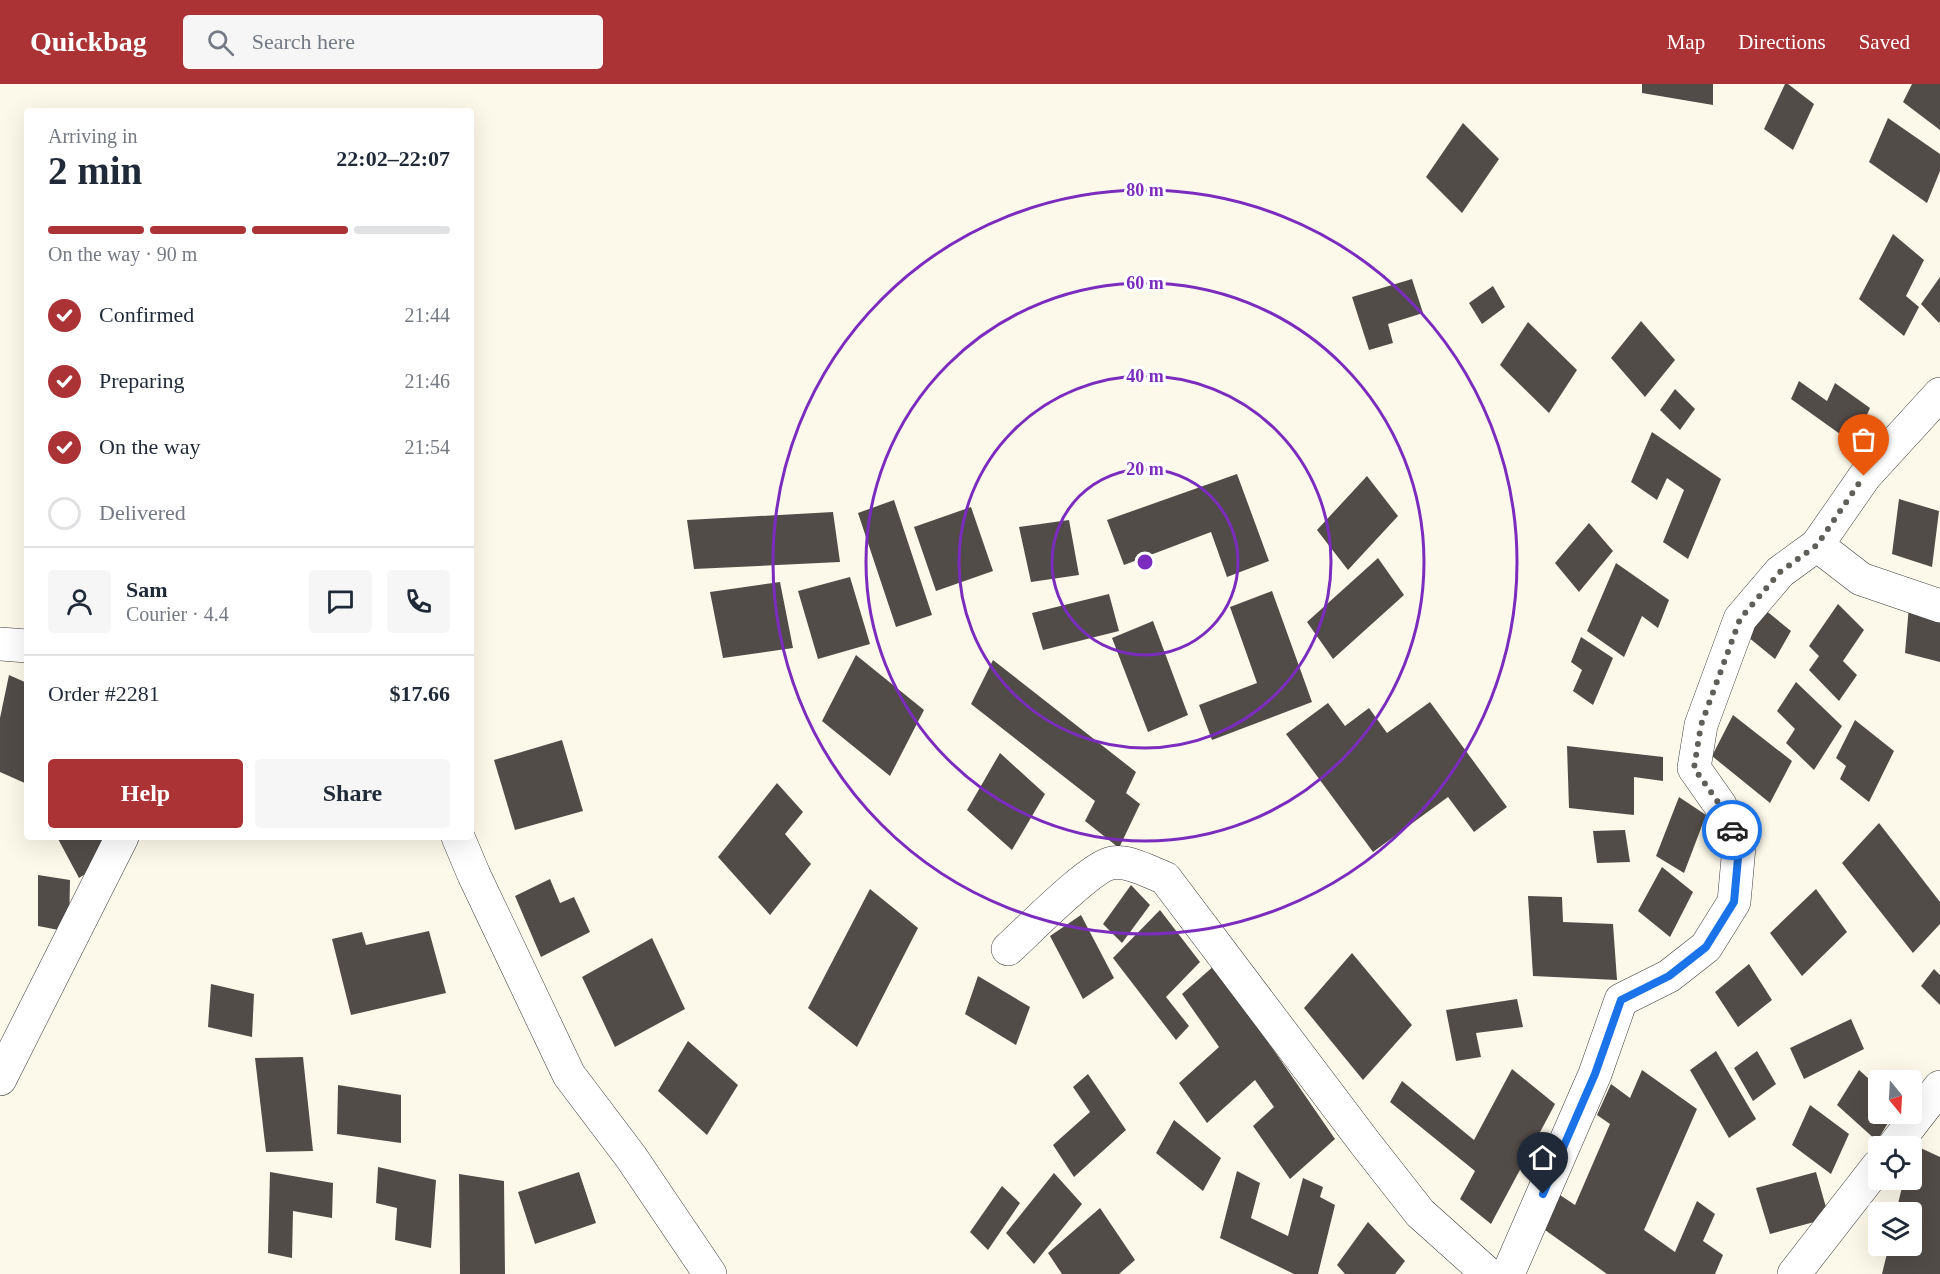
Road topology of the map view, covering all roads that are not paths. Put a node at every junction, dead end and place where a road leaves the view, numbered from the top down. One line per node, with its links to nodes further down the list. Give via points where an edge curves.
1 (1940, 394): 2 (street, via 1864,476)
2 (1817, 545): 3 (street, via 1861,579); 15 (street, via 1780,572 1740,619 1701,725 1694,768 1720,805 1739,847 1734,902 1706,947 1669,976 1621,1000 1595,1074)
3 (1940, 606)
4 (0, 644): 5 (street)
5 (24, 646)
6 (120, 840): 9 (street)
7 (459, 840): 13 (street, via 570,1076)
8 (1008, 949): 14 (street, via 1086,877 1111,863 1133,865 1165,878 1420,1213)
9 (0, 1079)
10 (1940, 1087): 11 (street)
11 (1902, 1136)
12 (1868, 1179): 16 (street)
13 (711, 1274)
14 (1488, 1274)
15 (1508, 1274)
16 (1794, 1274)

